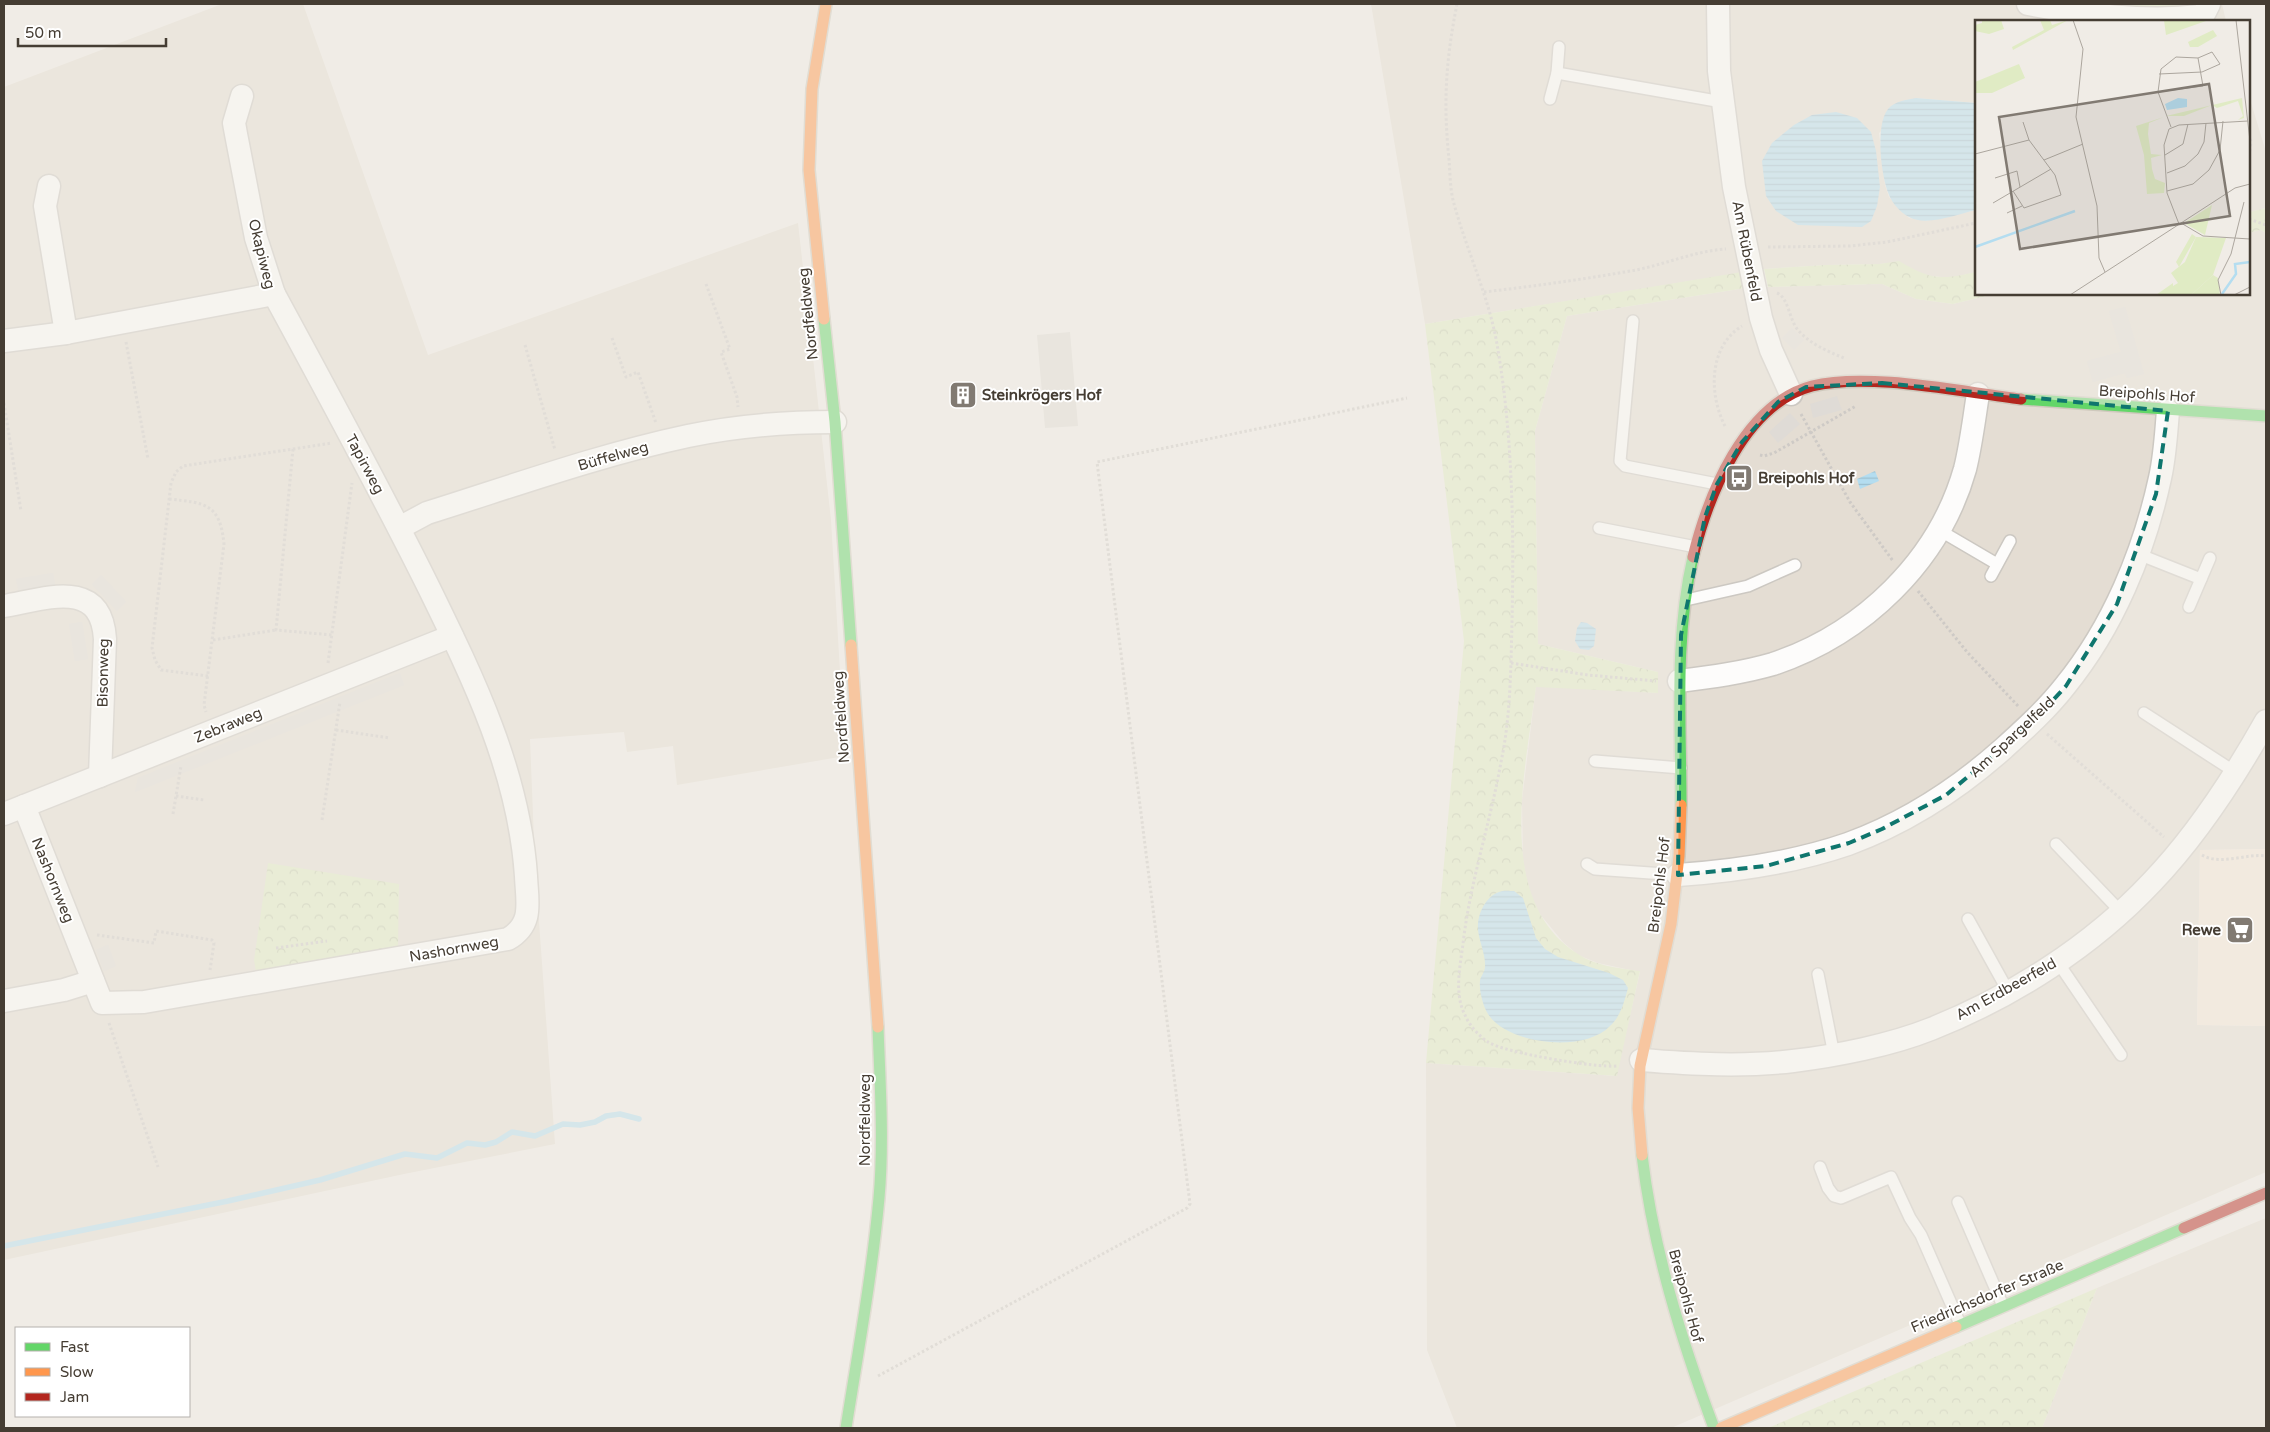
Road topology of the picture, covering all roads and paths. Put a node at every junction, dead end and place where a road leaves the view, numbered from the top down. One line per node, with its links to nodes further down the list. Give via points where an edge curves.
1 (826, 4): 28 (street, Nordfeldweg, via 812,89 809,170)
2 (1457, 4): 58 (path, via 1445,90 1447,141 1452,197 1484,292 1498,346 1509,431 1513,538)
3 (1722, 4): 10 (street, Am Rübenfeld, via 1719,71)
4 (2028, 4): 5 (street, via 2136,18 2200,16)
5 (2207, 8)
6 (1559, 47): 7 (lane)
7 (1557, 73): 9 (lane); 10 (lane)
8 (242, 96): 15 (street, Okapiweg, via 234,123 256,238)
9 (1550, 99)
10 (1722, 102): 22 (street, Am Rübenfeld, via 1729,158 1761,318)
11 (49, 186): 18 (street, via 45,206)
12 (2250, 219): 13 (path)
13 (2266, 225)
14 (706, 284): 29 (path, via 730,349 721,352 737,397)
15 (274, 294): 17 (street, Okapiweg); 30 (street, Tapirweg)
16 (1633, 321): 36 (lane, via 1620,460 1625,466)
17 (122, 322): 18 (street, Okapiweg); 33 (path)
18 (66, 333): 20 (street, Okapiweg)
19 (612, 338): 31 (path, via 626,377 638,372)
20 (4, 341)
21 (525, 345): 35 (path)
22 (1791, 394): 23 (street, Breipohls Hof, via 1806,387 1840,383); 36 (street, Breipohls Hof, via 1755,426); 48 (path, via 1850,502)
23 (1978, 394): 26 (street, Breipohls Hof); 41 (street, via 1965,469)
24 (1407, 398): 104 (path, via 1097,462 1190,1204 877,1376)
25 (4, 403): 38 (path)
26 (2168, 411): 27 (street, Breipohls Hof); 44 (street, Am Spargelfeld, via 2160,478)
27 (2266, 416)
28 (835, 422): 29 (street, Büffelweg); 104 (street, Nordfeldweg, via 882,1103 879,1197)
29 (740, 428): 31 (street, Büffelweg)
30 (350, 436): 32 (path, via 338,442); 34 (street, Tapirweg)
31 (663, 442): 35 (street, Büffelweg)
32 (293, 449): 37 (path, via 183,466 171,483); 54 (path)
33 (148, 459)
34 (364, 461): 39 (street, Tapirweg); 55 (path, via 354,466)
35 (561, 471): 39 (street, Büffelweg, via 427,513)
36 (1717, 484): 43 (street, Breipohls Hof)
37 (169, 499): 57 (path, via 201,502 212,509 223,526 224,544); 59 (path, via 152,648 161,670)
38 (22, 511)
39 (399, 528): 56 (street, Tapirweg)
40 (1599, 528): 43 (lane)
41 (1939, 530): 46 (lane); 48 (street)
42 (2010, 541): 46 (lane)
43 (1696, 547): 51 (street, Breipohls Hof)
44 (2138, 554): 50 (lane); 64 (street, Am Spargelfeld, via 2117,604 2093,647 2066,686)
45 (2210, 558): 50 (lane)
46 (1997, 564): 49 (lane)
47 (1795, 565): 51 (lane, via 1748,586)
48 (1906, 576): 60 (street, via 1871,610 1809,649 1773,664); 64 (path, via 1967,652)
49 (1991, 576)
50 (2201, 579): 53 (lane)
51 (1686, 600): 60 (street, Breipohls Hof)
52 (4, 606): 72 (street, Bisonweg, via 72,596 99,612 105,639)
53 (2189, 607)
54 (276, 630): 55 (path); 57 (path)
55 (332, 635): 61 (path, via 327,670)
56 (452, 636): 61 (street, Zebraweg); 91 (street, Nashornweg, via 486,710 515,801 525,865 528,907 524,926 508,940)
57 (212, 640): 59 (path)
58 (1511, 662): 60 (path, via 1621,679); 97 (path, via 1508,720 1501,763 1464,929 1459,972 1460,999 1465,1016 1487,1041 1503,1049 1613,1067)
59 (208, 676): 66 (path, via 204,705)
60 (1680, 681): 70 (street, Breipohls Hof)
61 (333, 683): 65 (path, via 340,701); 66 (street, Zebraweg)
62 (2144, 713): 71 (lane)
63 (2266, 721): 71 (street, Am Erdbeerfeld)
64 (2033, 722): 79 (path); 82 (street, Am Spargelfeld, via 1946,796 1882,829 1849,843 1766,866)
65 (336, 730): 67 (path); 77 (path)
66 (212, 732): 68 (street, Zebraweg)
67 (390, 738)
68 (185, 742): 72 (street, Zebraweg); 73 (path)
69 (1595, 761): 70 (lane)
70 (1681, 768): 82 (street, Breipohls Hof)
71 (2235, 772): 79 (street, Am Erdbeerfeld)
72 (100, 776): 75 (street, Zebraweg)
73 (176, 796): 74 (path); 76 (path)
74 (204, 800)
75 (14, 810): 85 (street, Nashornweg)
76 (173, 814)
77 (322, 820)
78 (2056, 844): 83 (lane)
79 (2182, 847): 80 (path, via 2206,858); 83 (street, Am Erdbeerfeld)
80 (2266, 856)
81 (1587, 864): 82 (lane, via 1595,870)
82 (1678, 875): 97 (street, Breipohls Hof, via 1664,963)
83 (2121, 912): 88 (street, Am Erdbeerfeld)
84 (1968, 919): 92 (lane)
85 (77, 941): 90 (street, Nashornweg); 91 (path, via 100,934 154,943 156,931 212,940 208,978)
86 (327, 941): 87 (path)
87 (276, 948)
88 (2057, 962): 92 (street, Am Erdbeerfeld); 96 (lane)
89 (1818, 974): 95 (lane)
90 (93, 981): 93 (street); 94 (street, Nashornweg)
91 (211, 990): 94 (street, Nashornweg, via 144,1002)
92 (2008, 992): 95 (street, Am Erdbeerfeld, via 1929,1030)
93 (4, 1002)
94 (102, 1003): 98 (path)
95 (1834, 1055): 97 (street, Am Erdbeerfeld, via 1718,1065)
96 (2121, 1055)
97 (1641, 1060): 107 (street, Breipohls Hof, via 1640,1140 1654,1233 1677,1324)
98 (158, 1167)
99 (1820, 1167): 103 (lane, via 1828,1188 1834,1196 1841,1198 1891,1177 1921,1235)
100 (2266, 1193): 102 (street, Friedrichsdorfer Straße)
101 (1958, 1202): 102 (lane)
102 (2003, 1306): 103 (street, Friedrichsdorfer Straße)
103 (1960, 1324): 105 (street, Friedrichsdorfer Straße)
104 (855, 1375): 106 (street, Nordfeldweg)
105 (1735, 1425)
106 (846, 1428)
107 (1714, 1428)

